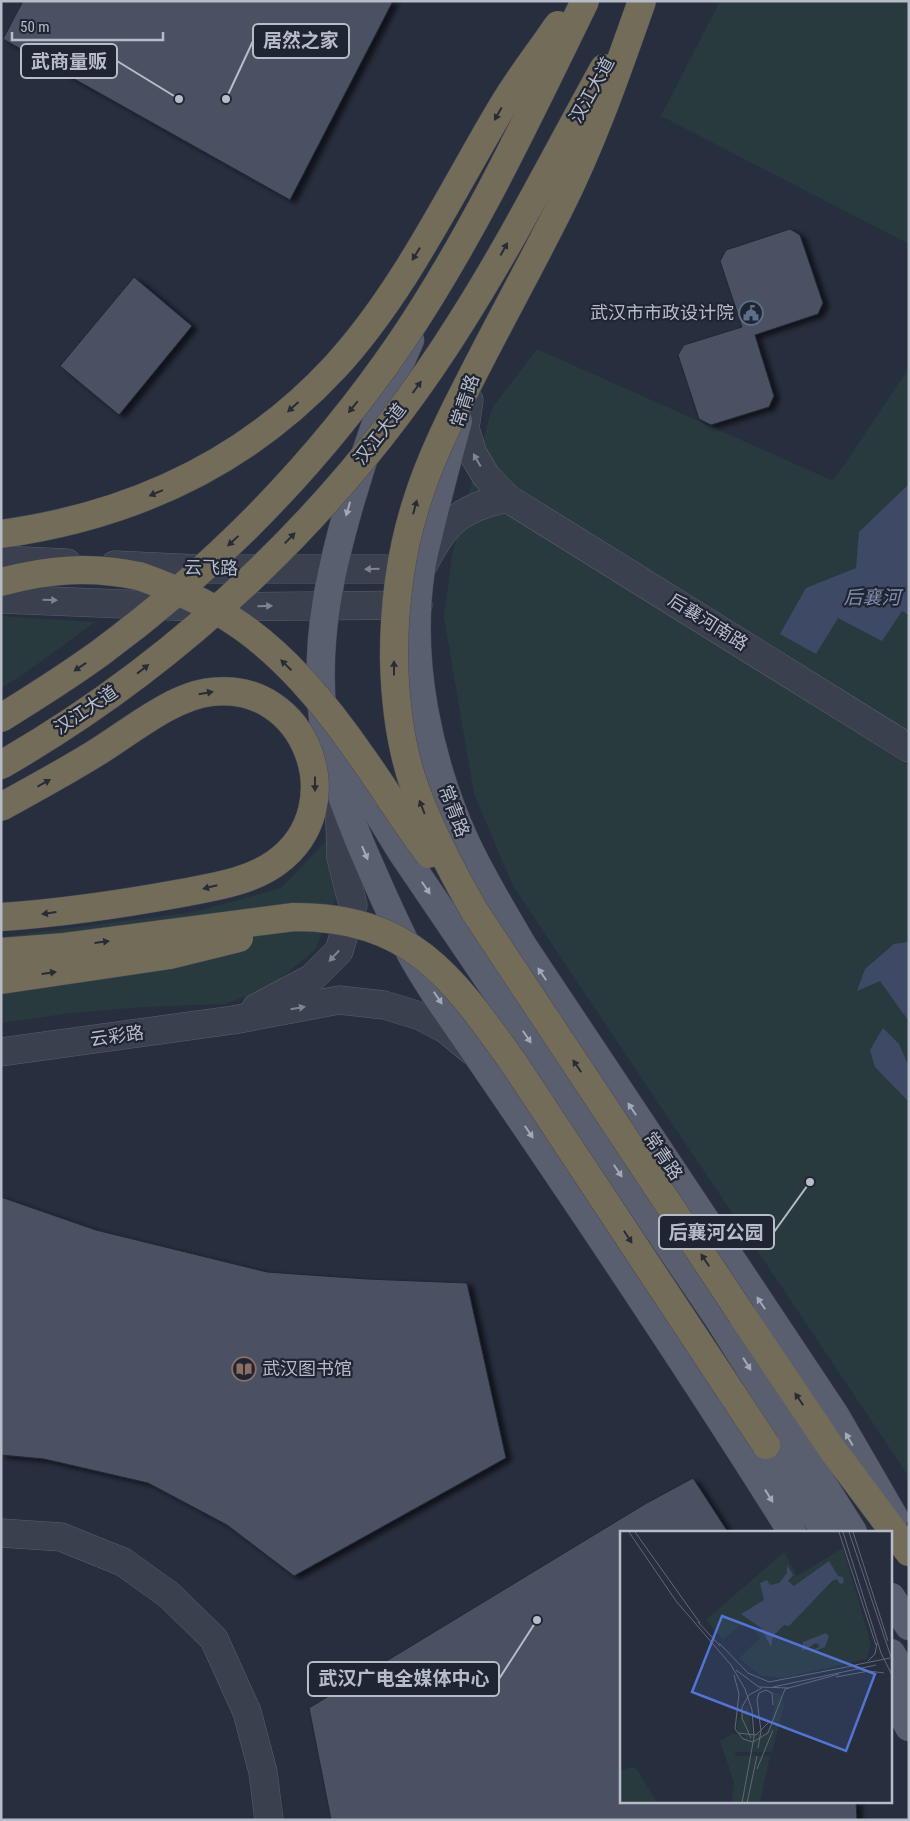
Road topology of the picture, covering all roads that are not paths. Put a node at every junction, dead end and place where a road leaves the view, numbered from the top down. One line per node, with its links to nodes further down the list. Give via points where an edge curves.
1 (575, 1): 7 (highway, one-way to 7, bridge, via 502,105 454,192 372,321 312,391 229,456 170,488 93,515); 10 (main road, one-way to 10, via 444,265 401,360 367,446)
2 (585, 1): 16 (highway, one-way to 16, bridge, via 533,108 434,290 401,342 325,442 272,501 196,576 99,654)
3 (641, 1): 18 (highway, 汉江大道, one-way to 3, bridge, via 72,721 172,647 265,564 350,474 460,324); 21 (highway, one-way to 3, bridge, via 430,826 405,752 394,678 395,622 402,565 428,467 559,210 604,107)
4 (652, 1): 5 (main road, 常青路, via 526,246)
5 (485, 338): 6 (street, 后襄河南路, one-way to 5, via 486,476 473,454 465,428); 9 (main road, 常青路, via 446,462)
6 (507, 498): 9 (street, via 482,503 455,520 434,544); 17 (street, 后襄河南路)
7 (1, 534)
8 (1, 560): 10 (street, 云飞路, via 200,569)
9 (421, 569): 10 (street, 云飞路, one-way to 10); 14 (main road, 常青路)
10 (332, 570): 13 (main road)
11 (1, 582): 21 (highway, one-way to 11, bridge, via 331,715 290,668 236,623 170,587 117,572 86,569 48,571)
12 (1, 599): 13 (street, one-way to 13, via 197,607)
13 (325, 605): 14 (street); 15 (main road, via 320,666)
14 (418, 606): 36 (main road, 常青路, one-way to 14, via 835,1414 528,954 480,871 453,811 432,744 420,671)
15 (322, 710): 19 (main road); 34 (main road, one-way to 34, via 342,752 401,852 718,1318)
16 (1, 718)
17 (909, 748)
18 (1, 765)
19 (339, 790): 26 (street, one-way to 26, via 341,858 353,905 339,951 312,978); 28 (main road, one-way to 28, via 408,948)
20 (1, 807): 22 (highway, one-way to 22, bridge, via 181,700 211,691 228,691 273,706 296,728 305,742 315,774 313,808 300,838 277,862 247,878 154,898)
21 (474, 912): 37 (highway, one-way to 21, bridge, via 832,1449)
22 (1, 917)
23 (294, 917): 24 (highway, one-way to 23, bridge, via 65,947); 25 (highway, one-way to 23, bridge, via 180,953 240,938); 29 (highway, one-way to 29, bridge, via 339,920 382,932 423,956 458,988 513,1062)
24 (1, 952)
25 (1, 980)
26 (233, 1020): 27 (street, 云彩路); 28 (street, 云彩路, one-way to 28, via 339,1000 384,1005 420,1016 447,1030)
27 (1, 1052)
28 (478, 1056): 29 (main road, one-way to 29, via 631,1282)
29 (756, 1452): 30 (main road); 31 (main road, one-way to 31)
30 (796, 1490): 32 (main road); 33 (main road)
31 (792, 1531)
32 (820, 1531)
33 (825, 1531)
34 (852, 1531)
35 (1, 1532): 46 (street, via 60,1537 123,1562 169,1594 214,1639 247,1712 263,1772)
36 (909, 1542)
37 (909, 1552)
38 (892, 1599): 40 (main road)
39 (892, 1626): 41 (main road)
40 (909, 1626)
41 (909, 1650)
42 (892, 1655): 43 (main road)
43 (909, 1683)
44 (892, 1695): 45 (main road)
45 (909, 1727)
46 (269, 1820)

